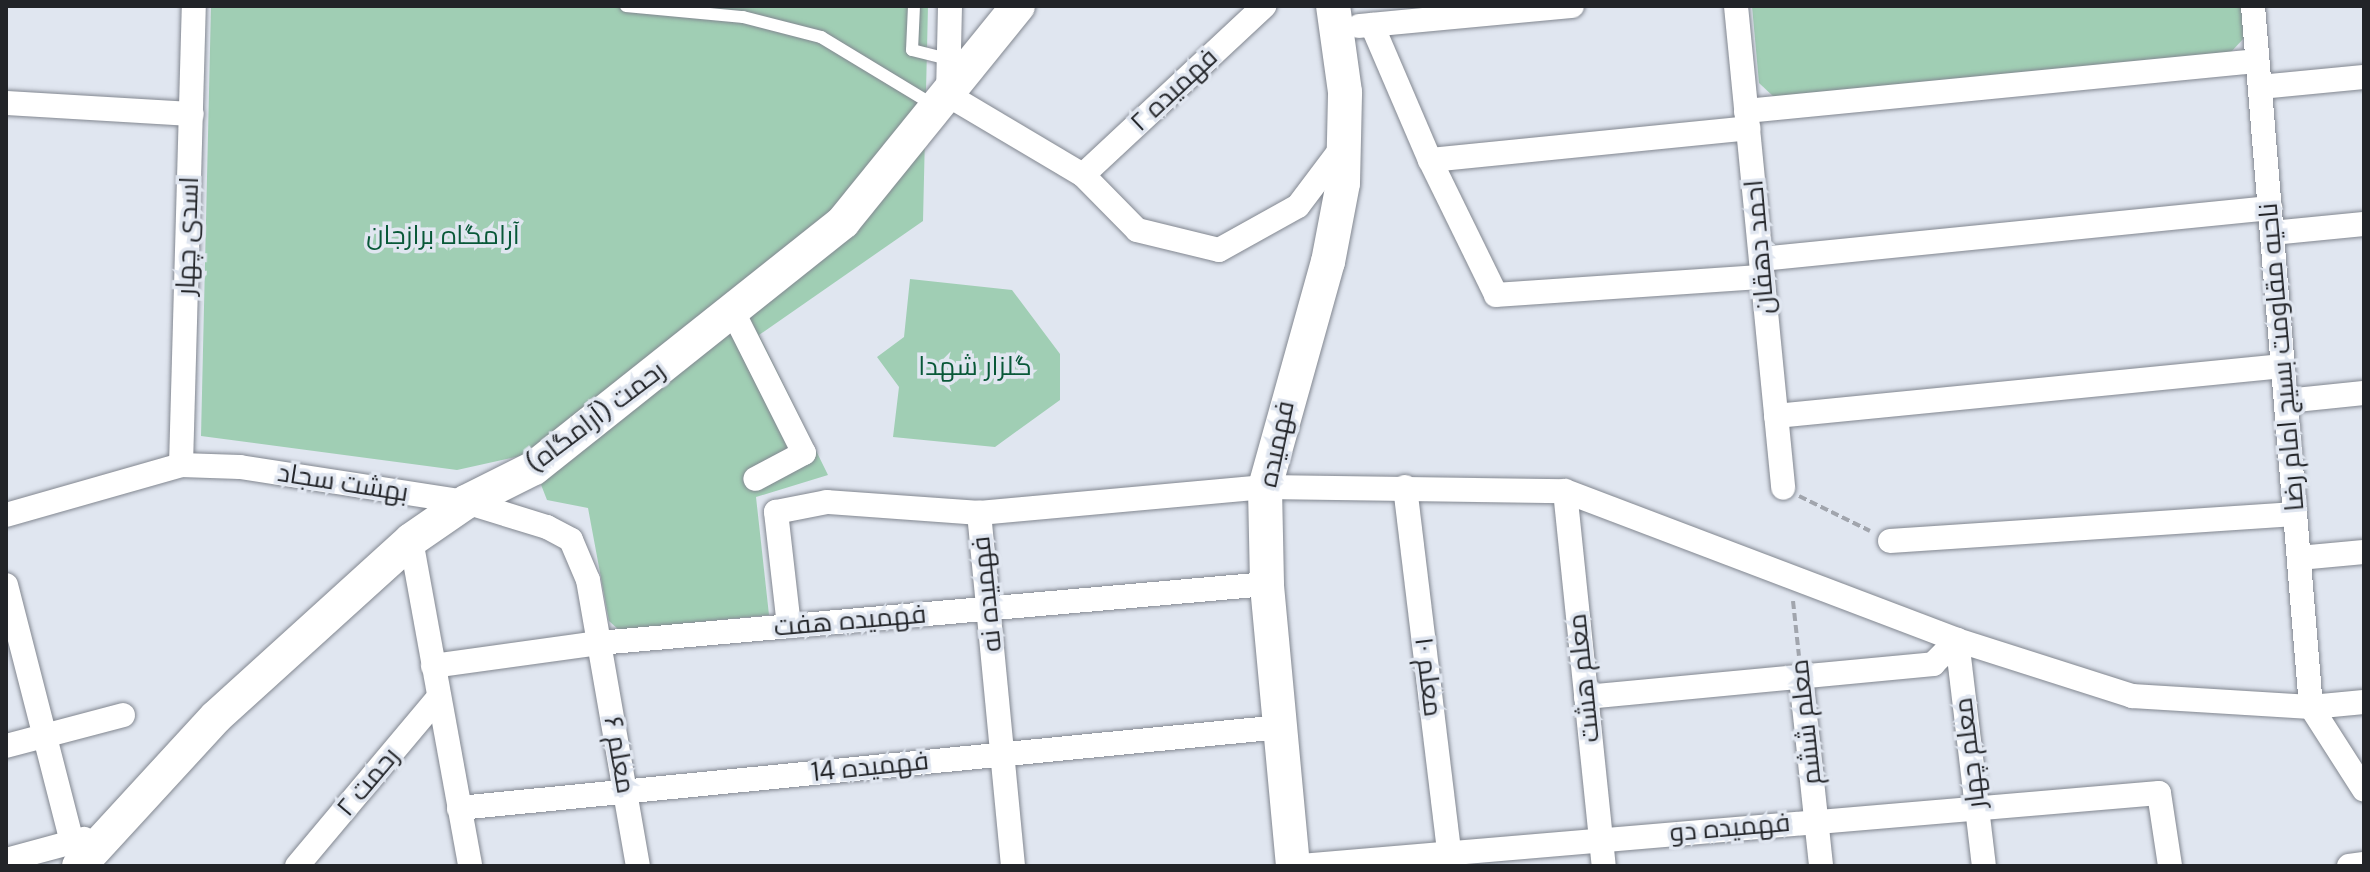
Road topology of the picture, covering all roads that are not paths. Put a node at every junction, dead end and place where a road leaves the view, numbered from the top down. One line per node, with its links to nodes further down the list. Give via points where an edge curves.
1 (194, 6): 18 (street, اسدی چهار)
2 (626, 6): 16 (lane, via 743,17 821,37)
3 (914, 6): 12 (lane, via 912,50)
4 (950, 6): 12 (street)
5 (1018, 6): 16 (street, رحمت (آرامگاه))
6 (1264, 6): 22 (street, فهمیده ۲)
7 (1572, 6): 11 (street)
8 (1736, 6): 19 (street, احمد دهقان)
9 (2253, 6): 13 (street, ناحیه مقاومت بسیج امام رضا)
10 (1332, 13): 11 (street); 20 (street, فهمیده, via 1345,92)
11 (1372, 25): 21 (street)
12 (948, 59): 16 (street)
13 (2257, 61): 15 (street, ناحیه مقاومت بسیج امام رضا); 19 (street)
14 (2364, 77): 15 (street)
15 (2260, 87): 23 (street, ناحیه مقاومت بسیج امام رضا)
16 (943, 101): 22 (street); 27 (street, رحمت (آرامگاه), via 843,222)
17 (6, 103): 18 (street)
18 (192, 114): 32 (street, اسدی چهار)
19 (1747, 120): 21 (street); 26 (street, احمد دهقان)
20 (1344, 145): 22 (street, via 1298,206 1219,250 1137,230); 34 (street, فهمیده, via 1343,183 1328,262)
21 (1430, 160): 26 (street, via 1496,295)
22 (1083, 175)
23 (2270, 208): 25 (street, ناحیه مقاومت بسیج امام رضا); 26 (street)
24 (2364, 224): 25 (street)
25 (2272, 233): 28 (street, ناحیه مقاومت بسیج امام رضا)
26 (1762, 268): 31 (street, احمد دهقان)
27 (732, 310): 33 (street, via 804,453); 38 (street, رحمت (آرامگاه), via 534,468)
28 (2283, 366): 30 (street, ناحیه مقاومت بسیج امام رضا); 31 (street)
29 (2364, 393): 30 (street)
30 (2286, 401): 40 (street, ناحیه مقاومت بسیج امام رضا)
31 (1776, 416): 36 (street, احمد دهقان)
32 (181, 465): 38 (street, بهشت سجاد, via 240,467); 41 (street, بهشت سجاد)
33 (755, 479)
34 (1265, 487): 35 (street, فهمیده نه); 39 (street, فهمیده نه); 46 (street, فهمیده)
35 (1405, 487): 37 (street, فهمیده نه); 71 (street, معلم ۱۰)
36 (1783, 488)
37 (1565, 491): 50 (street, فهمیده نه); 55 (street, معلم هشت)
38 (466, 502): 42 (street, رحمت (آرامگاه)); 51 (street, بهشت سجاد, via 547,527 571,540 588,580)
39 (979, 513): 48 (street, فهمیده نه); 49 (street, via 827,502 776,512)
40 (2295, 514): 43 (street); 45 (street, ناحیه مقاومت بسیج امام رضا)
41 (6, 515)
42 (411, 540): 52 (street); 69 (street, رحمت (آرامگاه), via 216,717 106,833)
43 (1890, 541)
44 (2364, 552): 45 (street)
45 (2299, 558): 57 (street, ناحیه مقاومت بسیج امام رضا)
46 (1267, 584): 48 (street, فهمیده هفت); 59 (street, فهمیده)
47 (6, 585): 60 (street)
48 (988, 609): 49 (street, فهمیده هفت); 62 (street, فهمیده نه)
49 (789, 626): 51 (street, فهمیده هفت)
50 (1957, 640): 53 (street, via 1933,664); 57 (street, فهمیده نه, via 2132,696); 65 (street, معلم چهار)
51 (599, 643): 52 (street, فهمیده هفت); 64 (street, معلم ۶)
52 (433, 666): 54 (street)
53 (1801, 678): 55 (street); 67 (street, معلم ششم)
54 (439, 697): 66 (street); 73 (street, رحمت ۲)
55 (1586, 697): 68 (street, معلم هشت)
56 (2364, 702): 57 (street, فهمیده نه)
57 (2311, 707): 63 (street)
58 (123, 715): 60 (street)
59 (1280, 727): 62 (street, فهمیده 14); 77 (street, فهمیده)
60 (47, 736): 61 (street); 69 (street)
61 (6, 746)
62 (1002, 754): 64 (street, فهمیده 14); 76 (street, فهمیده نه)
63 (2364, 790)
64 (625, 791): 66 (street, فهمیده 14); 75 (street, معلم ۶)
65 (1976, 806): 67 (street, فهمیده دو); 81 (street, معلم چهار); 82 (street, فهمیده دو, via 2159,793)
66 (459, 808): 74 (street)
67 (1816, 820): 68 (street, فهمیده دو); 80 (street, معلم ششم)
68 (1601, 840): 71 (street, فهمیده دو); 79 (street, معلم هشت)
69 (75, 854): 70 (street)
70 (6, 860)
71 (1451, 860): 78 (street, فهمیده دو)
72 (2364, 864): 83 (street)
73 (297, 866)
74 (470, 866)
75 (638, 866)
76 (1013, 866)
77 (1293, 866)
78 (1301, 866)
79 (1604, 866)
80 (1821, 866)
81 (1984, 866)
82 (2170, 866)
83 (2349, 866)

